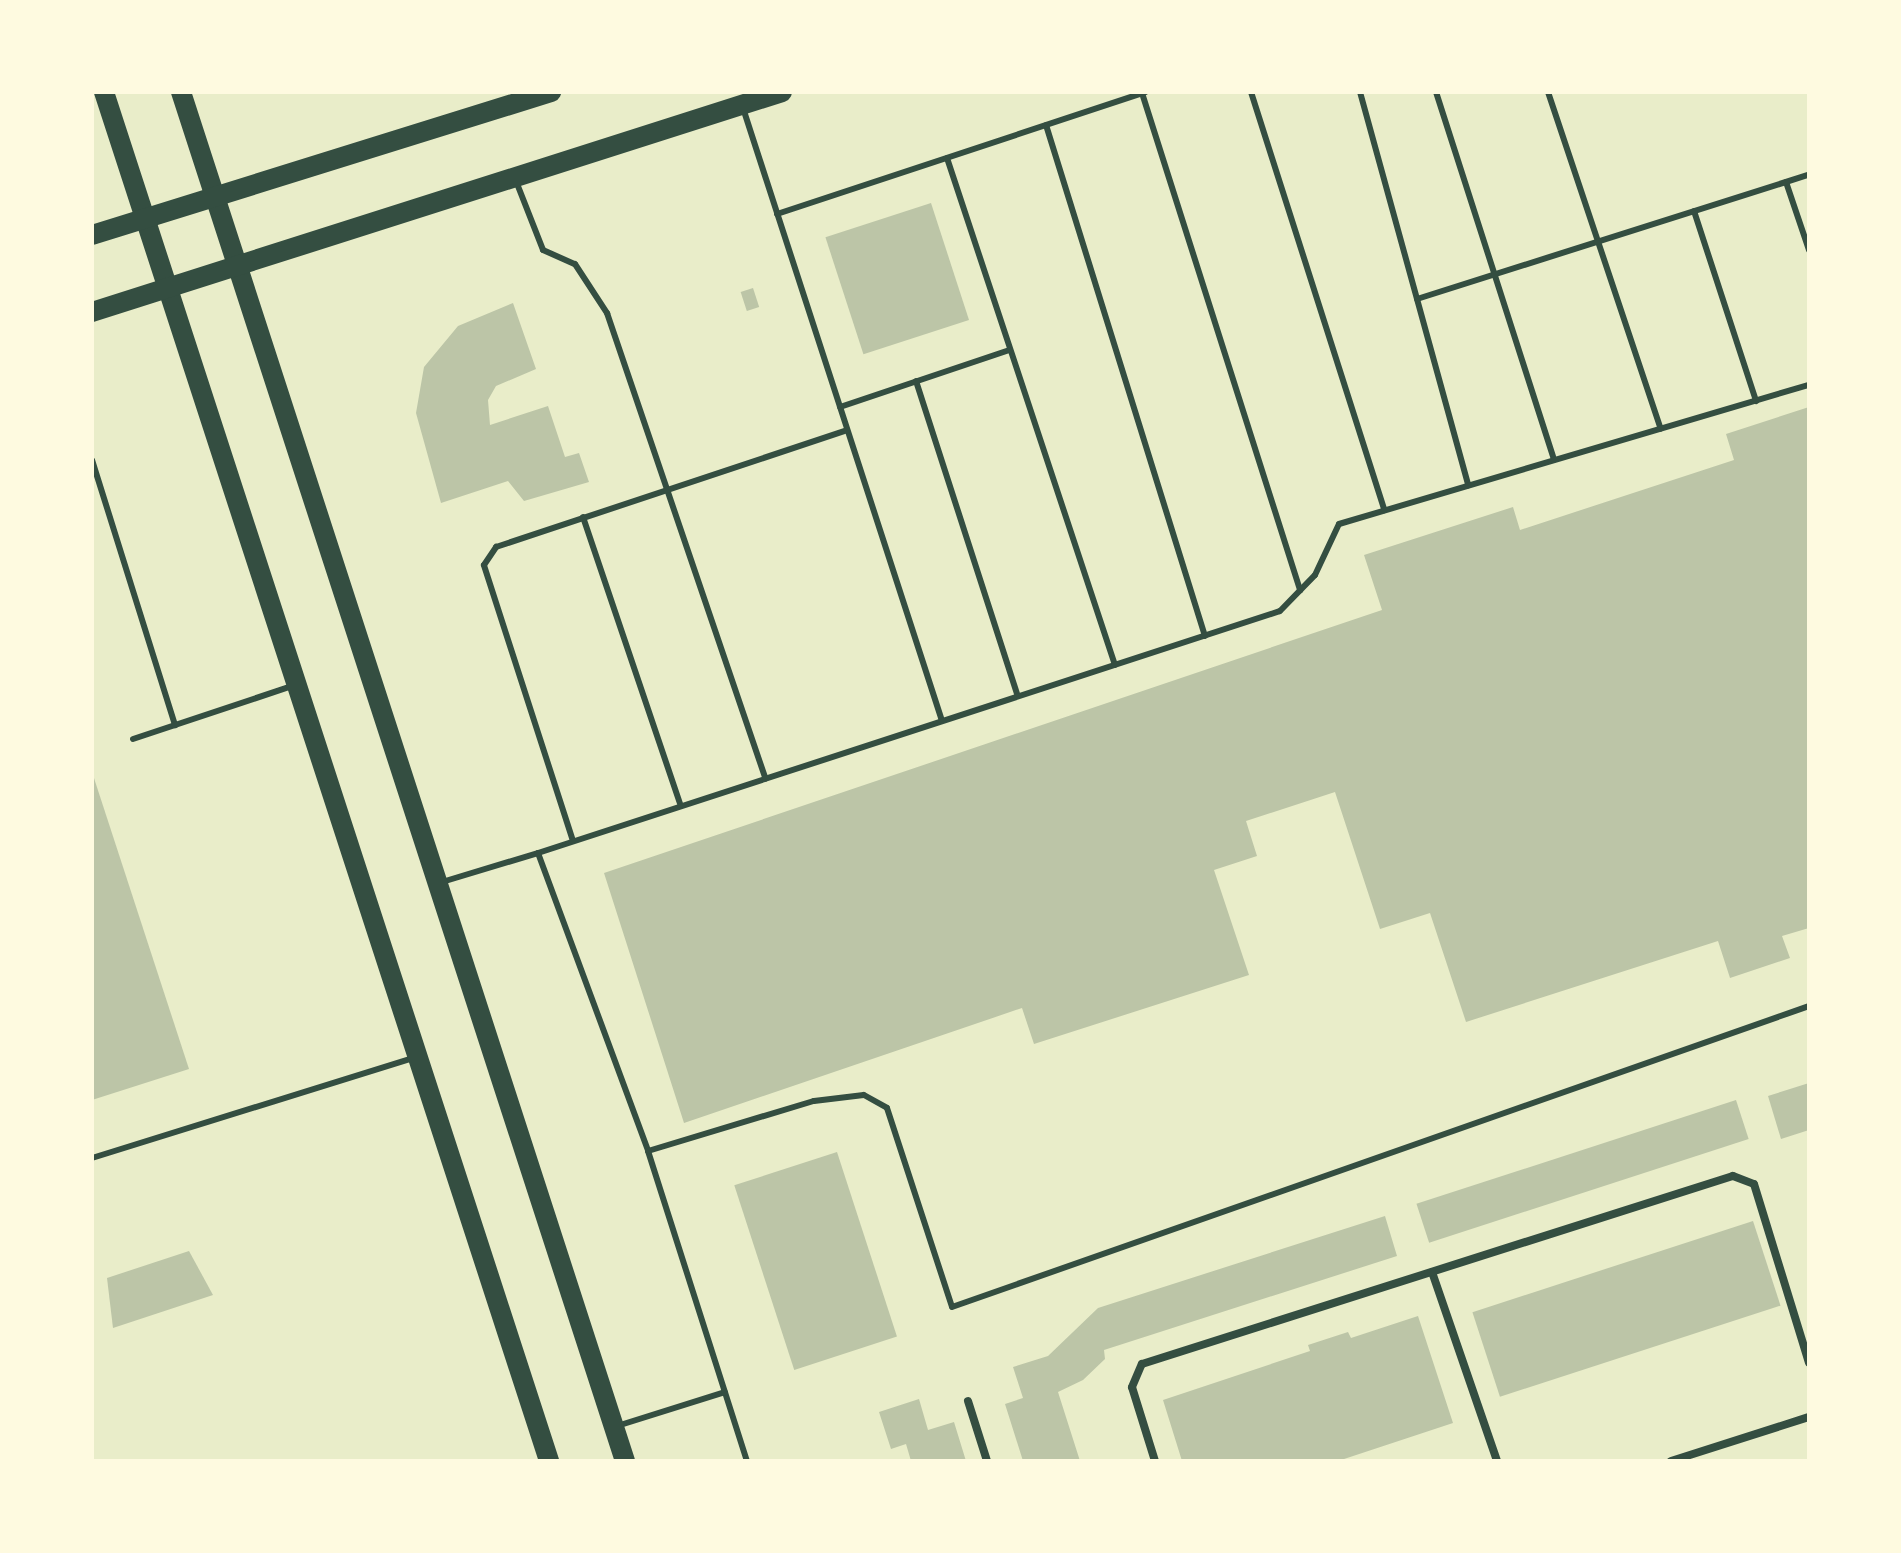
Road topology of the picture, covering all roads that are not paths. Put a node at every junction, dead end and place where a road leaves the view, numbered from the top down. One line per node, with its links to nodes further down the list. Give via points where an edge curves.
1 (104, 92): 19 (main road)
2 (181, 92): 16 (main road)
3 (782, 92): 10 (main road)
4 (1144, 92): 11 (lane); 41 (lane)
5 (1251, 92): 39 (lane)
6 (1360, 92): 26 (lane)
7 (1436, 92): 24 (lane)
8 (1548, 92): 21 (lane)
9 (540, 94): 16 (main road)
10 (742, 105): 14 (main road); 18 (lane)
11 (1046, 125): 12 (lane); 42 (lane)
12 (947, 158): 18 (lane); 28 (lane)
13 (1809, 175): 15 (lane)
14 (515, 178): 23 (main road); 38 (lane, via 543,250 575,264 607,313)
15 (1786, 182): 17 (lane); 22 (lane)
16 (215, 197): 19 (main road); 23 (main road)
17 (1694, 211): 21 (lane); 31 (lane)
18 (777, 214): 32 (lane)
19 (145, 218): 20 (main road); 25 (main road)
20 (92, 235)
21 (1600, 241): 24 (lane); 33 (lane)
22 (1809, 250)
23 (238, 267): 25 (main road); 53 (main road)
24 (1497, 273): 26 (lane); 36 (lane)
25 (167, 289): 27 (main road); 44 (main road)
26 (1417, 299): 37 (lane)
27 (92, 312)
28 (1009, 350): 29 (lane); 43 (lane)
29 (916, 381): 32 (lane); 45 (lane)
30 (1809, 385): 31 (lane)
31 (1756, 401): 33 (lane)
32 (840, 407): 34 (lane)
33 (1661, 429): 36 (lane)
34 (847, 430): 38 (lane); 46 (lane)
35 (92, 460): 47 (lane)
36 (1554, 460): 37 (lane)
37 (1468, 485): 39 (lane)
38 (668, 490): 40 (lane); 49 (lane)
39 (1384, 510): 41 (lane, via 1339,524 1315,575)
40 (583, 517): 50 (lane); 51 (lane, via 496,547 484,565)
41 (1300, 590): 42 (lane, via 1280,611)
42 (1205, 636): 43 (lane)
43 (1115, 665): 45 (lane)
44 (296, 685): 47 (lane); 55 (main road)
45 (1018, 696): 46 (lane)
46 (942, 721): 49 (lane)
47 (175, 725): 48 (lane)
48 (133, 739)
49 (766, 779): 50 (lane)
50 (681, 806): 51 (lane)
51 (573, 841): 52 (lane)
52 (538, 853): 53 (lane); 56 (lane)
53 (438, 883): 63 (main road)
54 (1809, 1006): 56 (lane, via 952,1307 887,1108 864,1095 814,1101)
55 (417, 1056): 57 (lane); 64 (main road)
56 (648, 1151): 60 (lane)
57 (92, 1158)
58 (1432, 1272): 59 (street, via 1733,1176 1754,1184); 68 (street, via 1142,1364 1132,1387); 69 (street)
59 (1809, 1363)
60 (725, 1392): 63 (lane); 66 (lane)
61 (968, 1401): 67 (street)
62 (1809, 1417): 70 (street)
63 (614, 1427): 65 (main road)
64 (549, 1461)
65 (625, 1461)
66 (747, 1461)
67 (987, 1461)
68 (1155, 1461)
69 (1497, 1461)
70 (1671, 1461)

